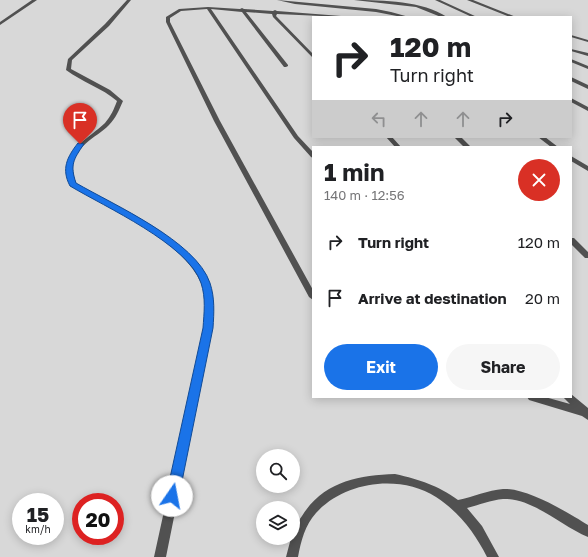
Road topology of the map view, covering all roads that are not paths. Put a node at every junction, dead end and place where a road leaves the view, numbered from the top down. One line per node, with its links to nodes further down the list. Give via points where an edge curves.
1 (35, 0): 15 (lane)
2 (129, 0): 45 (lane, via 70,60 68,68 76,75 112,92 120,101 119,110 110,122 77,149 70,158 68,171 73,185 169,240 186,254 199,269 210,300 208,328)
3 (278, 0): 11 (lane)
4 (356, 0): 12 (lane, via 417,6)
5 (437, 0): 13 (lane)
6 (469, 0): 14 (lane)
7 (208, 8): 8 (lane); 34 (lane, via 296,137); 39 (lane, via 180,10 171,15 168,22 217,121)
8 (242, 9): 9 (lane); 22 (lane)
9 (275, 11): 10 (lane); 20 (lane, via 274,16)
10 (323, 16)
11 (402, 16)
12 (442, 16)
13 (473, 16)
14 (511, 16)
15 (0, 24)
16 (572, 36): 17 (lane)
17 (588, 41)
18 (572, 50): 19 (lane)
19 (588, 55)
20 (312, 56)
21 (572, 60): 23 (lane)
22 (286, 66)
23 (588, 68)
24 (572, 79): 25 (lane)
25 (588, 87)
26 (572, 101): 27 (lane)
27 (588, 109)
28 (390, 138): 31 (lane)
29 (457, 138): 32 (lane)
30 (542, 138): 33 (lane)
31 (397, 146)
32 (467, 146)
33 (554, 146)
34 (312, 155)
35 (572, 159): 36 (lane)
36 (588, 169)
37 (572, 241): 38 (lane)
38 (588, 256)
39 (312, 295)
40 (535, 398): 42 (lane)
41 (569, 398): 42 (lane)
42 (587, 414)
43 (457, 506): 44 (lane, via 504,494 519,496 555,512); 46 (lane, via 428,488 396,479 365,480 338,489 315,506 299,530); 47 (lane, via 481,533)
44 (588, 531)
45 (160, 557)
46 (292, 557)
47 (493, 557)

